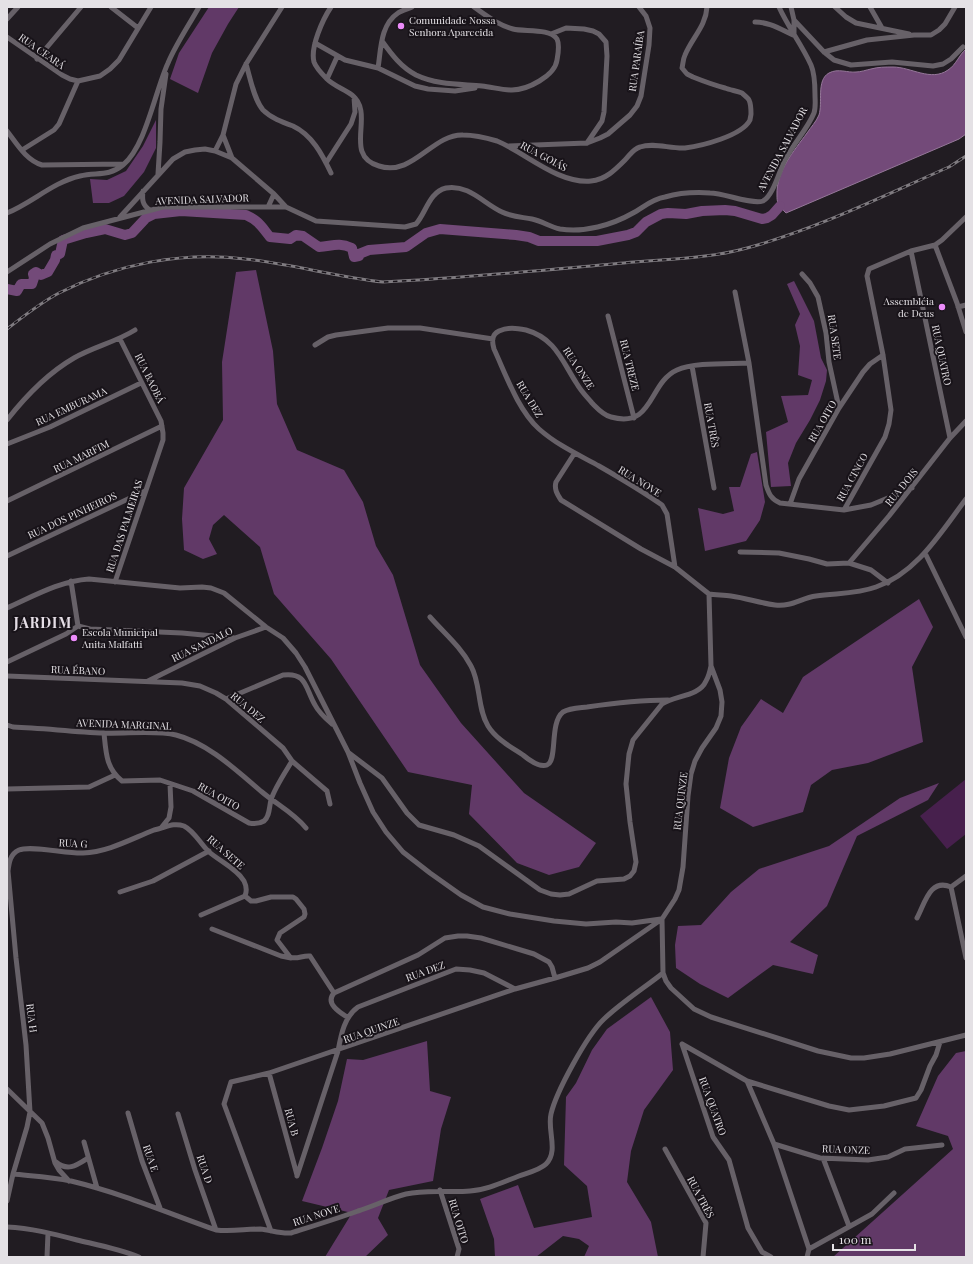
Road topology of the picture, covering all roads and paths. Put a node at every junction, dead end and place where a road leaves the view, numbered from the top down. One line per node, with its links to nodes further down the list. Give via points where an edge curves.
1 (18, 7): 17 (street)
2 (81, 7): 31 (street)
3 (111, 7): 20 (street)
4 (151, 7): 20 (street)
5 (199, 7): 32 (street)
6 (282, 7): 33 (street)
7 (331, 7): 27 (street)
8 (412, 7): 26 (street, via 398,13 389,21)
9 (475, 7): 22 (street, via 488,18 507,27)
10 (639, 7): 41 (street, RUA PARAÍBA, via 646,16 650,28 641,96 630,115 608,134)
11 (707, 7): 42 (street, RUA GOIÁS, via 701,28 684,56 682,68 692,77 742,94 749,99 750,120 743,128 729,136 683,148 641,146 633,150 607,176 592,181 568,179)
12 (779, 7): 24 (street)
13 (791, 7): 18 (street, AVENIDA SALVADOR)
14 (835, 7): 21 (street, via 856,23)
15 (870, 7): 21 (street)
16 (955, 7): 23 (street, via 939,30 931,34)
17 (7, 19)
18 (794, 20): 24 (street, AVENIDA SALVADOR); 29 (street)
19 (755, 22): 24 (street, via 770,24)
20 (138, 28): 36 (street, via 119,60 110,69 100,76)
21 (882, 28): 23 (street)
22 (551, 34): 37 (street, via 559,46 557,63 549,74 528,87 513,90); 41 (street, via 566,28 584,29 599,34 606,42 604,112 602,121)
23 (914, 35): 29 (street, via 867,40)
24 (794, 36): 53 (street, AVENIDA SALVADOR, via 811,66 815,81 814,112 784,161 764,201 755,202 724,194 684,194 654,200 615,222 569,230 504,213 465,189 453,188 444,188 436,193 420,220 413,226 405,227 316,221)
25 (7, 37): 31 (street, RUA CEARÁ)
26 (382, 41): 34 (street); 37 (street, via 405,68 427,80)
27 (315, 43): 30 (street); 35 (street, via 314,62)
28 (963, 47): 29 (street, via 951,59 934,66 892,62 851,65 834,60)
29 (824, 52)
30 (337, 57): 34 (street); 35 (street)
31 (38, 59): 36 (street, RUA CEARÁ, via 62,75)
32 (168, 63): 47 (street, via 140,141); 49 (street, via 161,109)
33 (246, 64): 40 (street, via 236,84); 46 (street, via 257,101 262,109 275,119 304,132)
34 (378, 68): 37 (street, via 415,86 428,89 455,91)
35 (327, 79): 38 (street)
36 (78, 81): 43 (street, via 54,130)
37 (482, 86)
38 (354, 96): 42 (street, via 362,112 360,147 364,156 378,166 402,166 445,139 461,135 495,141); 46 (street, via 355,112 351,124)
39 (7, 131): 43 (street)
40 (223, 135): 44 (street); 45 (street)
41 (587, 143): 42 (street)
42 (507, 146)
43 (22, 150): 47 (street, via 33,162 42,165)
44 (215, 151): 45 (street); 49 (street, via 205,149 185,152 173,159)
45 (232, 158): 51 (street)
46 (326, 162): 48 (street)
47 (124, 164): 55 (street, via 107,174 68,180)
48 (331, 173)
49 (157, 175): 50 (street)
50 (143, 190): 54 (street, via 142,199 146,208); 57 (street)
51 (274, 194): 52 (street); 53 (street)
52 (268, 207): 53 (street, AVENIDA SALVADOR); 54 (street, AVENIDA SALVADOR, via 188,207)
53 (286, 207)
54 (150, 210): 57 (street, AVENIDA SALVADOR)
55 (7, 213)
56 (966, 217): 58 (street)
57 (119, 218): 60 (street, AVENIDA SALVADOR, via 83,228 63,237)
58 (935, 245): 59 (street, RUA CINCO); 64 (street)
59 (911, 251): 71 (street, RUA CINCO, via 869,269 867,276); 80 (street, RUA QUATRO)
60 (7, 272)
61 (802, 274): 75 (street, RUA SETE, via 818,297)
62 (735, 292): 72 (street, RUA CINCO)
63 (966, 305): 64 (street)
64 (958, 307): 67 (street)
65 (608, 316): 76 (street, RUA TREZE)
66 (135, 330): 69 (street)
67 (966, 332)
68 (493, 338): 70 (street, via 420,328 388,328 336,334); 76 (street, RUA ONZE, via 505,328 517,328 544,339 555,348 583,392 599,410 616,418); 82 (street, RUA DEZ, via 494,349 528,416 539,429)
69 (120, 339): 74 (street, RUA BAOBÁ); 77 (street, via 74,358 58,369 38,386)
70 (315, 344)
71 (883, 355): 75 (street, RUA OITO, via 863,372); 89 (street, RUA CINCO, via 890,410 889,424 885,437)
72 (749, 362): 73 (street); 88 (street, RUA CINCO, via 766,485 773,500)
73 (692, 366): 76 (street, via 679,369 664,379 647,408); 83 (street, RUA TRÊS)
74 (141, 383): 79 (street, RUA BAOBÁ); 81 (street, RUA EMBURAMA, via 50,427)
75 (839, 408): 88 (street, RUA OITO, via 799,479)
76 (634, 418)
77 (7, 420)
78 (966, 421): 80 (street, RUA DOIS)
79 (162, 426): 85 (street, RUA DAS PALMEIRAS, via 163,440); 87 (street, RUA MARFIM)
80 (950, 438): 84 (street, RUA DOIS)
81 (7, 444)
82 (574, 454): 94 (street, RUA NOVE, via 662,505 667,514); 94 (street, via 556,482 555,487 561,500)
83 (714, 488)
84 (912, 488): 89 (street, via 871,505); 93 (street, RUA DOIS)
85 (145, 491): 92 (street, RUA DOS PINHEIROS); 96 (street, RUA DAS PALMEIRAS)
86 (966, 499): 91 (street)
87 (7, 501)
88 (790, 504): 89 (street, RUA CINCO)
89 (844, 510)
90 (740, 552): 93 (street, via 779,553 827,564)
91 (925, 553): 97 (street, via 911,567); 103 (street)
92 (7, 556)
93 (848, 563): 97 (street, via 871,570)
94 (675, 567): 98 (street)
95 (71, 581): 96 (street, via 89,579); 99 (street); 101 (street)
96 (115, 582): 102 (street, RUA DAS PALMEIRAS, via 211,588 224,593)
97 (888, 582): 98 (street, via 864,590 815,596 787,605)
98 (709, 594): 106 (street)
99 (7, 608)
100 (430, 618): 110 (street, via 472,667 488,727 498,738 540,766 547,766 550,763 554,729 563,713 570,709 611,703)
101 (78, 626): 104 (street, via 90,629); 105 (street)
102 (266, 627): 104 (street, RUA SANDALO); 112 (street, RUA DAS PALMEIRAS, via 283,638 296,653)
103 (966, 637)
104 (235, 638): 108 (street, RUA SANDALO)
105 (7, 662)
106 (711, 666): 110 (street, via 702,687 695,692); 131 (street, RUA QUINZE, via 720,690 721,716 693,767 679,890)
107 (7, 676): 108 (street, RUA ÉBANO)
108 (147, 681): 109 (street, RUA DEZ, via 200,686)
109 (226, 700): 112 (street, via 283,675 298,675 304,681 320,714); 115 (street, RUA DEZ, via 283,748)
110 (668, 700): 114 (street, via 633,740 629,754 626,784 636,862 634,871 624,879 597,882 570,894 551,894 540,890 479,846 454,835 419,825 406,814 382,778)
111 (7, 725): 113 (street, AVENIDA MARGINAL)
112 (334, 726): 114 (street, RUA DAS PALMEIRAS)
113 (104, 734): 116 (street, via 106,756); 119 (street, AVENIDA MARGINAL, via 160,733 176,735 194,742 224,760)
114 (348, 752): 131 (street, RUA DAS PALMEIRAS, via 373,812 386,832 404,852 430,873 483,907 546,920 586,924 632,923)
115 (292, 761): 119 (street); 120 (street, RUA DEZ, via 327,791)
116 (115, 775): 117 (street, RUA OITO, via 122,781 160,780); 118 (street, via 89,787)
117 (170, 784): 119 (street, RUA OITO, via 192,791 249,823 257,824 264,821 270,810); 122 (street, via 171,807)
118 (7, 789)
119 (271, 800): 121 (street, AVENIDA MARGINAL, via 299,818)
120 (330, 804)
121 (306, 828)
122 (161, 829): 123 (street, RUA SETE, via 171,824 184,827); 124 (street, RUA G, via 97,852 21,849)
123 (209, 851): 127 (street, via 154,881); 128 (street, RUA SETE, via 240,876 246,890)
124 (10, 859): 146 (street, RUA H, via 8,871 11,910 26,1045)
125 (966, 876): 126 (street)
126 (950, 888): 130 (street, via 944,885 935,886); 134 (street)
127 (120, 892)
128 (245, 896): 129 (street); 133 (street, via 256,901 271,897 293,897 304,909 304,917 280,932 278,936 278,940)
129 (201, 915)
130 (917, 918)
131 (662, 919): 135 (street); 136 (street, via 600,962)
132 (212, 929): 133 (street)
133 (292, 958): 138 (street, via 310,956)
134 (966, 958)
135 (663, 973): 141 (street, via 671,988 694,1009 711,1017 818,1051 864,1058); 159 (street, RUA NOVE, via 594,1030 564,1082 551,1113 552,1147 550,1159 546,1164 531,1172 481,1189)
136 (555, 978): 137 (street); 138 (street, via 549,962 534,954 481,938 458,936 446,938 418,955)
137 (515, 989): 139 (street, RUA DEZ, via 484,974 456,969 358,1007); 142 (street, RUA QUINZE)
138 (334, 993): 139 (street, via 331,998 334,1007)
139 (347, 1017): 142 (street)
140 (966, 1035): 141 (street)
141 (940, 1042): 144 (street, via 916,1098 884,1106 849,1110)
142 (338, 1051): 143 (street, RUA QUINZE); 143 (street, RUA B, via 297,1176)
143 (269, 1074): 166 (street, RUA QUINZE, via 231,1082 224,1104)
144 (748, 1081): 150 (street); 173 (street, RUA QUATRO, via 682,1044 713,1137 729,1160 748,1228 762,1252)
145 (7, 1089): 146 (street)
146 (30, 1112): 155 (street, via 46,1130); 156 (street, RUA H)
147 (128, 1113): 162 (street, RUA E, via 142,1161)
148 (178, 1114): 165 (street, RUA D)
149 (84, 1142): 153 (street)
150 (774, 1144): 154 (street, RUA ONZE); 168 (street)
151 (942, 1145): 154 (street, RUA ONZE, via 905,1149 888,1157 868,1160)
152 (665, 1149): 172 (street, RUA TRÊS, via 706,1223)
153 (88, 1158): 155 (street, via 76,1166 67,1168); 158 (street)
154 (823, 1158): 163 (street)
155 (54, 1160): 157 (street)
156 (13, 1174): 157 (street, RUA NOVE); 161 (street, RUA H)
157 (69, 1181): 158 (street, RUA NOVE)
158 (97, 1188): 162 (street, RUA NOVE)
159 (440, 1190): 166 (street, RUA NOVE, via 406,1194 291,1233); 171 (street, RUA OITO, via 459,1249)
160 (894, 1193): 163 (street, via 872,1214)
161 (7, 1201)
162 (160, 1208): 165 (street, RUA NOVE)
163 (849, 1226): 168 (street)
164 (7, 1227): 167 (street)
165 (216, 1230): 166 (street, RUA NOVE)
166 (271, 1231)
167 (48, 1233): 169 (street); 170 (street, via 123,1250)
168 (809, 1249): 174 (street)
169 (46, 1257)
170 (140, 1257)
171 (457, 1257)
172 (703, 1257)
173 (771, 1257)
174 (807, 1257)

